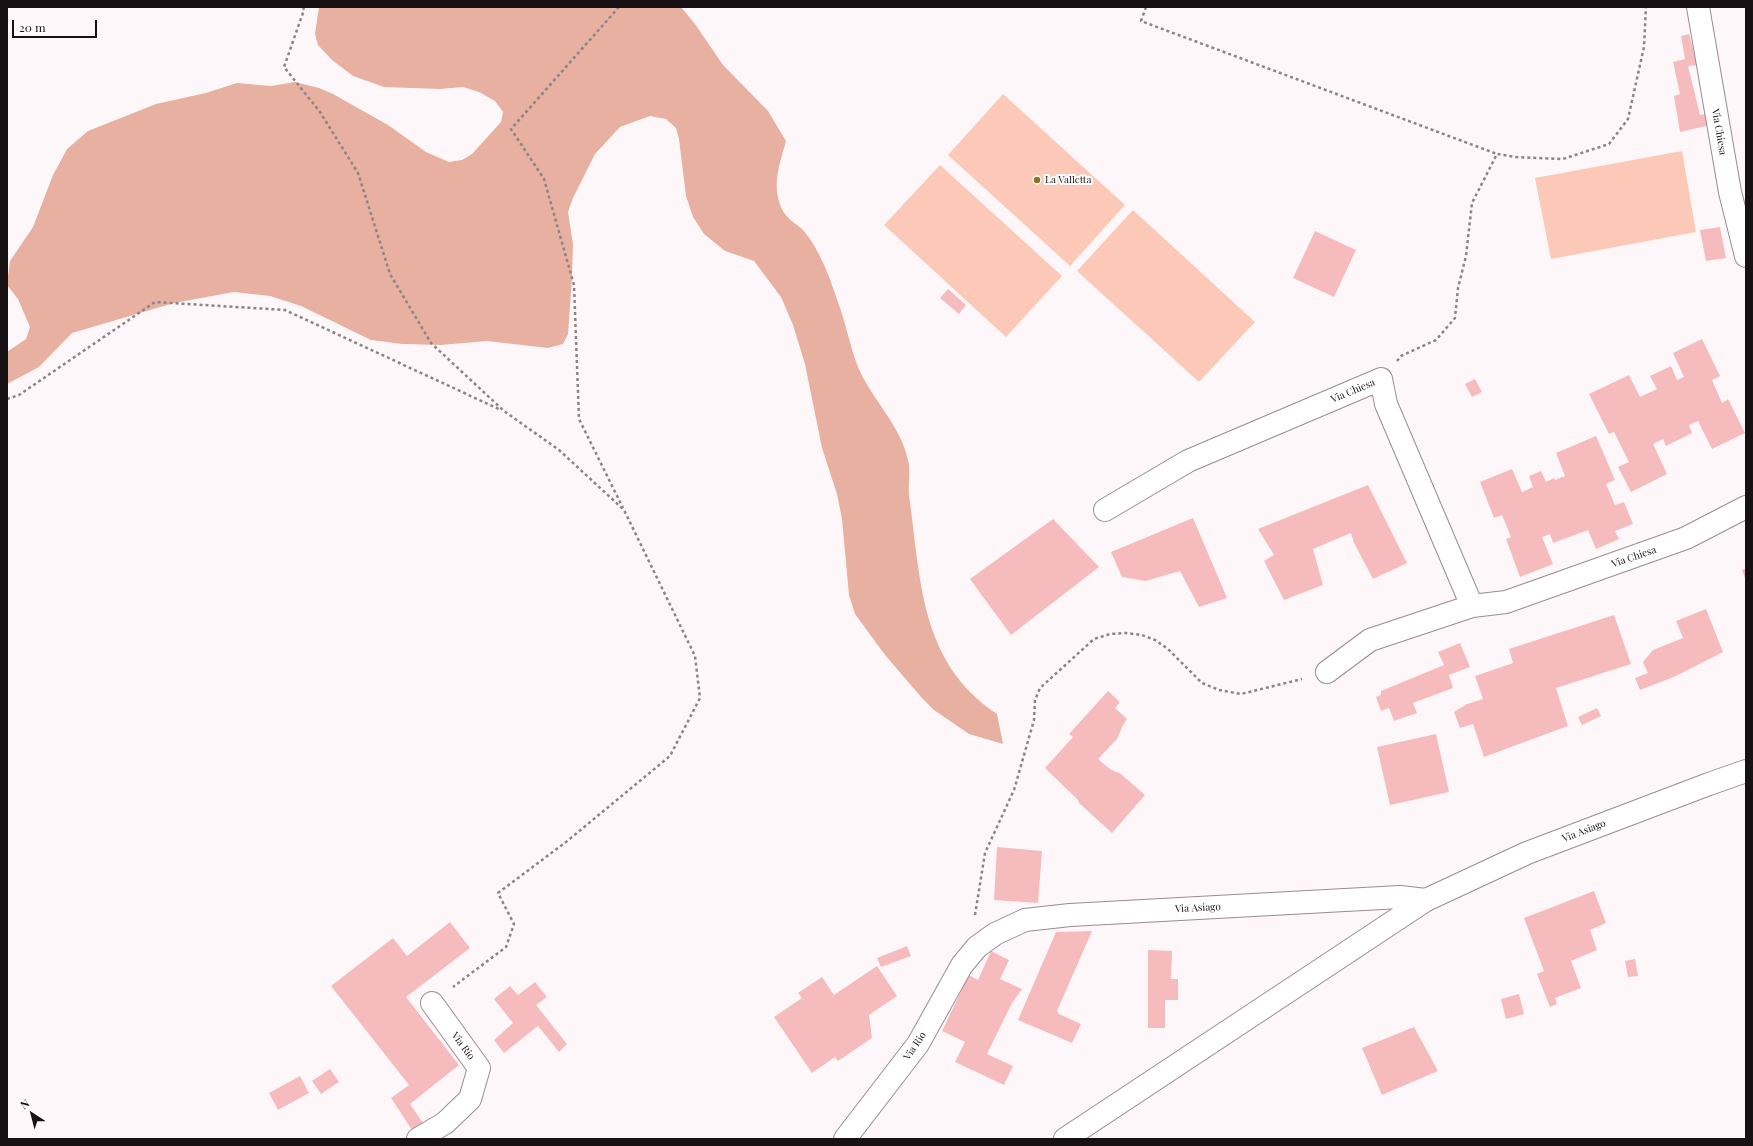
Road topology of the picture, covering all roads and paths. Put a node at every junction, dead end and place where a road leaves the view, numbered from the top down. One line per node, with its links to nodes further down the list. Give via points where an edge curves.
1 (303, 7): 10 (path, via 284,67 320,112 358,173 390,274 431,343)
2 (619, 7): 12 (path, via 511,129 544,179 574,285 579,419)
3 (1146, 7): 6 (path, via 1140,21)
4 (1646, 7): 6 (path, via 1644,47 1628,119 1609,144 1563,159)
5 (1698, 7): 7 (street, Via Chiesa, via 1730,192)
6 (1497, 154): 8 (path, via 1472,203 1455,318 1436,340 1401,356)
7 (1746, 256)
8 (1381, 379): 13 (street, Via Chiesa, via 1188,461); 14 (street, Via Chiesa, via 1386,404)
9 (7, 399): 10 (path, via 19,395 155,302 285,310)
10 (504, 411): 12 (path, via 559,450)
11 (1746, 507): 14 (street, Via Chiesa, via 1686,538 1506,602)
12 (624, 510): 19 (path, via 695,656 700,698 670,756 566,842 498,893 514,924 506,947)
13 (1105, 510)
14 (1472, 606): 15 (street, Via Chiesa, via 1370,640)
15 (1327, 672): 18 (path, via 1241,694 1219,690 1202,683 1168,649 1142,635 1110,634 1094,639 1040,688 1035,700 1035,712 1014,790 986,853 973,928)
16 (1746, 772): 17 (street, Via Asiago, via 1527,853)
17 (1426, 900): 18 (street, Via Asiago, via 1400,897 1070,915 1024,920 995,934); 22 (street, Via Asiago)
18 (977, 947): 21 (street, Via Rio, via 962,965 918,1044)
19 (432, 1003): 20 (street, Via Rio, via 479,1068 470,1099 445,1123)
20 (418, 1139)
21 (845, 1139)
22 (1065, 1139)

